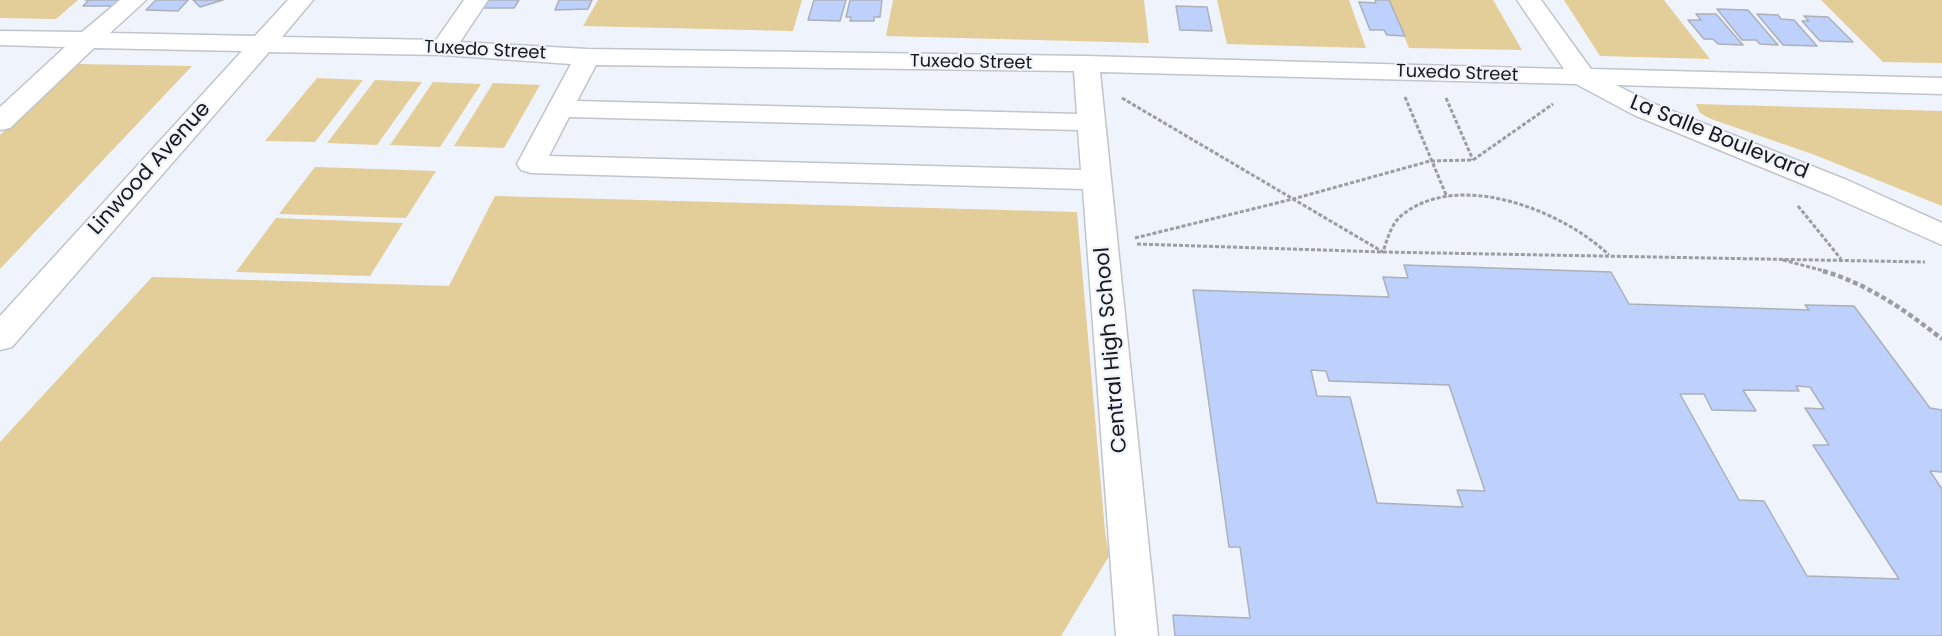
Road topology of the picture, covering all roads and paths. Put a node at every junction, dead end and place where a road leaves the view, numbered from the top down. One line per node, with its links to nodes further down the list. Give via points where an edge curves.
1 (134, 0): 6 (street)
2 (301, 0): 7 (street, Linwood Avenue)
3 (476, 0): 8 (street)
4 (1529, 0): 11 (street, La Salle Boulevard)
5 (0, 38): 6 (street, Tuxedo Street)
6 (90, 40): 7 (street, Tuxedo Street); 18 (street)
7 (261, 45): 8 (street, Tuxedo Street); 33 (street, Linwood Avenue)
8 (443, 48): 9 (street, Tuxedo Street)
9 (587, 57): 10 (street, Tuxedo Street); 17 (street)
10 (1086, 64): 11 (street, Tuxedo Street); 19 (street, Central High School)
11 (1583, 77): 12 (street, Tuxedo Street); 26 (street, La Salle Boulevard, via 1643,109 1837,187)
12 (1942, 87)
13 (1403, 91): 21 (path)
14 (1443, 92): 20 (path)
15 (1121, 97): 24 (path)
16 (1555, 103): 20 (path)
17 (561, 109): 19 (street); 22 (street, via 531,164)
18 (0, 122)
19 (1091, 122): 22 (street, Central High School)
20 (1473, 160): 21 (path)
21 (1430, 161): 23 (path); 24 (path)
22 (1096, 180): 27 (street, Central High School)
23 (1447, 197): 28 (path, via 1430,200 1402,215 1394,224); 29 (path, via 1499,199 1529,206 1584,232)
24 (1293, 199): 27 (path); 28 (path)
25 (1798, 206): 31 (path)
26 (1942, 235)
27 (1109, 243): 28 (path); 35 (street, Central High School)
28 (1383, 252): 29 (path)
29 (1609, 256): 30 (path)
30 (1773, 258): 31 (path); 34 (path, via 1843,276 1871,289 1901,306)
31 (1841, 259): 32 (path)
32 (1925, 262)
33 (0, 338)
34 (1942, 339)
35 (1137, 636)

